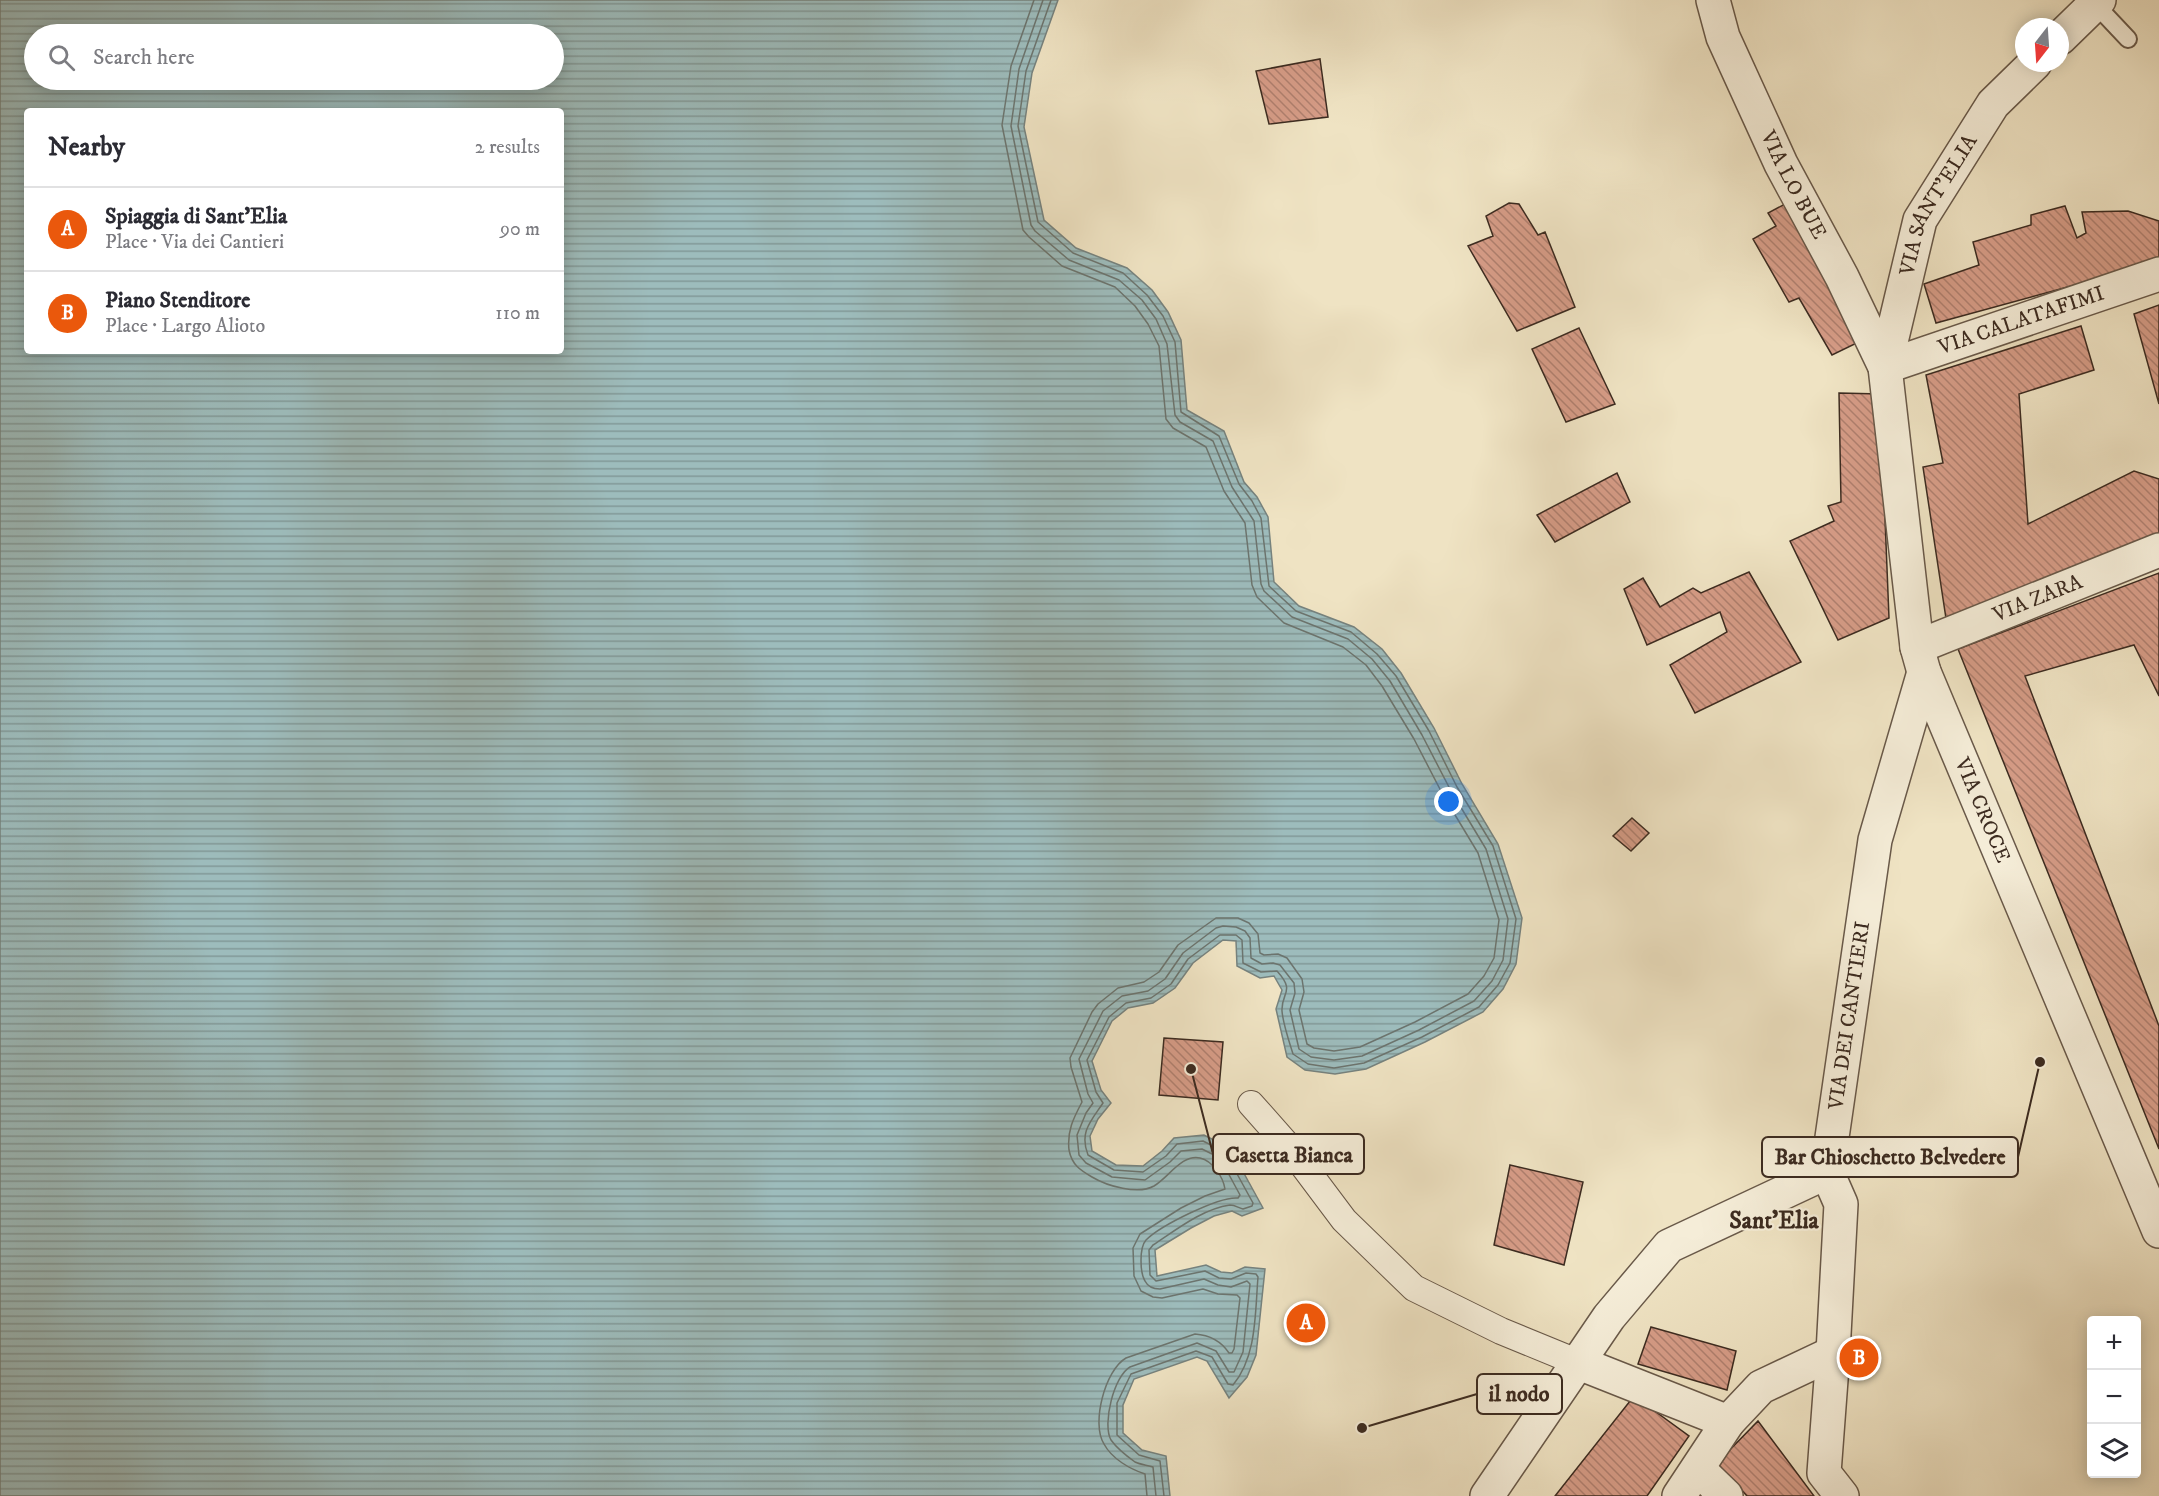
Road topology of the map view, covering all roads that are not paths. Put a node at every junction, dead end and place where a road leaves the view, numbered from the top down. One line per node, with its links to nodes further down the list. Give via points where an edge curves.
1 (1713, 0): 7 (street, VIA LO BUE, via 1723,37 1781,164)
2 (2097, 2): 3 (street); 4 (lane)
3 (2069, 29)
4 (2128, 39)
5 (2026, 72): 7 (street, VIA SANT'ELIA, via 1993,104 1920,220)
6 (2159, 274): 7 (street, VIA CALATAFIMI)
7 (1885, 367): 9 (street, VIA CROCE)
8 (2159, 550): 9 (street, VIA ZARA)
9 (1921, 659): 11 (street, VIA DEI CANTIERI, via 1875,840); 12 (street, VIA CROCE)
10 (1251, 1104): 14 (street, via 1344,1220 1414,1288 1501,1331)
11 (1827, 1172): 13 (street, via 1841,1204); 14 (street, via 1670,1246 1609,1317)
12 (2159, 1231)
13 (1833, 1353): 15 (street, via 1761,1387); 17 (street)
14 (1580, 1363): 15 (street); 18 (street)
15 (1728, 1422): 16 (street)
16 (1698, 1469): 19 (street); 20 (street)
17 (1833, 1484)
18 (1487, 1496)
19 (1679, 1496)
20 (1726, 1496)

